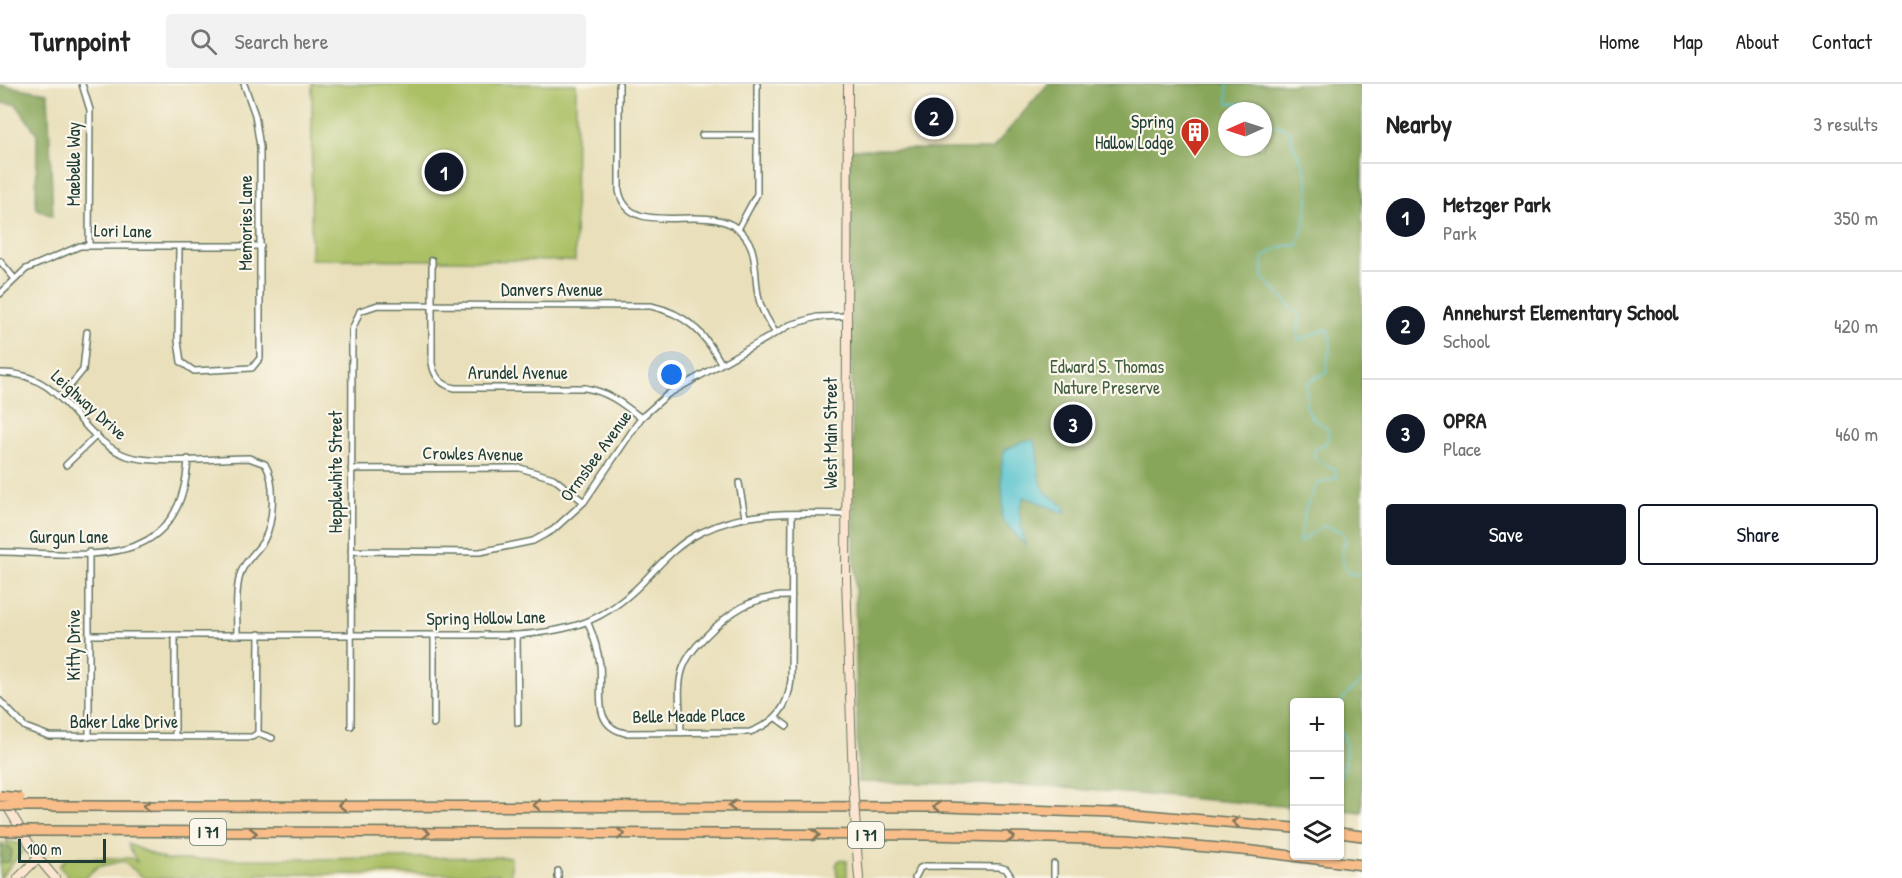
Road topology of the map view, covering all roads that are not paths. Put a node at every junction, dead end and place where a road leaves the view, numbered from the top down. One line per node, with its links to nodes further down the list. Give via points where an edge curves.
1 (82, 84): 9 (street, Maebelle Way, via 90,110)
2 (244, 84): 10 (street, Memories Lane, via 255,115 260,147)
3 (619, 84): 8 (street, via 622,203 630,213 642,217 712,218)
4 (757, 84): 7 (street)
5 (848, 84): 18 (main road, West Main Street)
6 (702, 135): 7 (street)
7 (757, 135): 8 (street, via 755,201)
8 (738, 229): 19 (street, via 754,253 759,300)
9 (89, 245): 11 (street, Lori Lane); 14 (street, Lori Lane, via 62,252)
10 (261, 246): 11 (street, Lori Lane); 11 (street, Memories Lane, via 260,358 247,370 194,371 181,362 178,341)
11 (179, 247)
12 (432, 260): 16 (street, Arundel Avenue)
13 (0, 261): 14 (street)
14 (14, 278): 15 (street, Lori Lane)
15 (0, 294)
16 (432, 305): 17 (street, Danvers Avenue, via 378,305); 21 (street, Danvers Avenue, via 651,306 675,312 692,323 709,341); 24 (street, Arundel Avenue, via 433,369 443,384 455,388 585,388 616,398)
17 (360, 311): 28 (street, Hepplewhite Street, via 352,330)
18 (846, 316): 19 (street, Ormsbee Avenue, via 817,317); 32 (main road, West Main Street)
19 (775, 332): 21 (street, Ormsbee Avenue)
20 (87, 333): 23 (street, via 83,370)
21 (721, 363): 24 (street, Ormsbee Avenue, via 668,394)
22 (0, 373): 23 (street, Leighway Drive, via 33,377)
23 (60, 398): 25 (street, Leighway Drive)
24 (641, 418): 30 (street, Ormsbee Avenue)
25 (97, 435): 26 (street, Leighway Drive, via 122,454 141,459); 27 (street)
26 (188, 459): 35 (street, Gurgun Lane, via 180,504 160,531 126,550); 40 (street, Leighway Drive, via 249,458 265,464 271,479 269,526 239,579)
27 (66, 465)
28 (351, 469): 30 (street, Crowles Avenue, via 520,468 553,478); 36 (street, Hepplewhite Street)
29 (739, 483): 33 (street)
30 (584, 502): 36 (street, Ormsbee Avenue, via 553,530 533,541 480,552)
31 (792, 514): 32 (street, Spring Hollow Lane); 33 (street, Spring Hollow Lane); 37 (street)
32 (846, 514): 71 (main road, West Main Street, bridge)
33 (746, 517): 38 (street, Spring Hollow Lane, via 702,531 686,541 616,607)
34 (0, 552): 35 (street, Gurgun Lane)
35 (89, 552): 39 (street, Kitty Drive)
36 (351, 552): 42 (street, Hepplewhite Street)
37 (792, 596): 47 (street, via 790,695); 53 (street, via 764,597 736,608 691,652 682,670)
38 (588, 623): 45 (street, Spring Hollow Lane, via 553,633); 53 (street, Belle Meade Place, via 597,645 601,714 606,724 625,733)
39 (89, 634): 43 (street, Spring Hollow Lane); 54 (street, Kitty Drive)
40 (237, 634): 41 (street, Spring Hollow Lane); 43 (street, Spring Hollow Lane)
41 (259, 634): 42 (street, Spring Hollow Lane); 52 (street)
42 (351, 634): 44 (street, Spring Hollow Lane); 50 (street, Hepplewhite Street)
43 (176, 635): 55 (street)
44 (434, 635): 45 (street, Spring Hollow Lane); 49 (street)
45 (517, 635): 48 (street)
46 (0, 701): 54 (street, Baker Lake Drive, via 25,727 37,733)
47 (776, 718): 51 (street); 53 (street, Belle Meade Place, via 750,732)
48 (518, 723)
49 (434, 724)
50 (351, 726)
51 (787, 726)
52 (258, 733): 55 (street, Baker Lake Drive, via 252,737); 56 (street)
53 (681, 733)
54 (89, 737): 55 (street, Baker Lake Drive)
55 (175, 737)
56 (272, 738)
57 (0, 795): 58 (highway, bridge); 64 (main road)
58 (22, 802): 59 (highway, I 71, bridge); 60 (highway, I 71, one-way to 58, via 1136,814 946,807 84,806)
59 (0, 806)
60 (1290, 828)
61 (0, 831): 66 (highway, I 71, one-way to 66, bridge, via 925,835 1127,840)
62 (1344, 834): 63 (highway)
63 (1362, 836)
64 (38, 858): 68 (main road); 69 (main road)
65 (1054, 864): 74 (street)
66 (1362, 865)
67 (558, 871): 70 (street)
68 (18, 878)
69 (56, 878)
70 (558, 878)
71 (859, 878)
72 (915, 878): 73 (street, via 925,866 1006,869)
73 (1012, 878)
74 (1054, 878)

